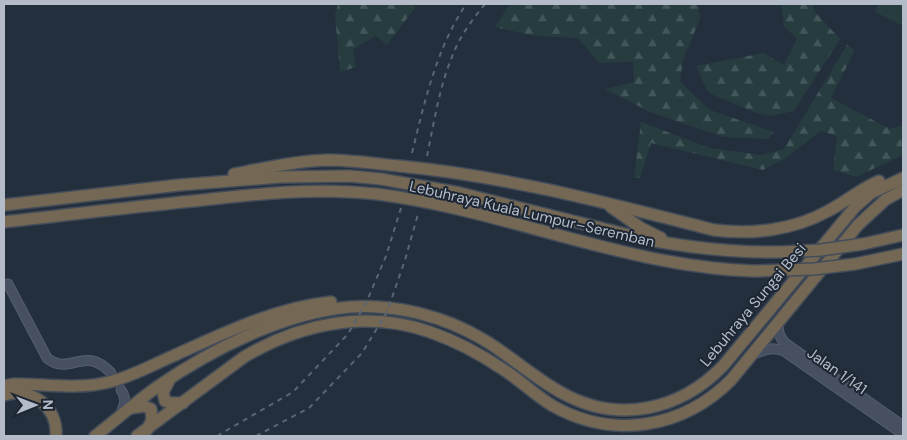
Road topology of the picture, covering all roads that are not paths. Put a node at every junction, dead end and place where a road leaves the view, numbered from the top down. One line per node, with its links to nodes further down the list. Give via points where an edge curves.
1 (903, 170): 5 (highway, via 865,187 838,206 811,219 762,231 714,230)
2 (903, 178): 12 (highway, Lebuhraya Sungai Besi, via 871,193 854,207 710,379 686,395 652,407 617,409 587,404 561,393 483,339 461,328 431,316 400,309)
3 (179, 185): 5 (highway, via 291,164 343,160 459,174); 6 (highway, Lebuhraya Kuala Lumpur–Seremban); 9 (highway, Lebuhraya Kuala Lumpur–Seremban, via 314,175 381,179 460,193)
4 (903, 190): 13 (highway, Lebuhraya Sungai Besi, via 885,200 858,225)
5 (608, 205): 9 (highway, via 641,228)
6 (4, 206)
7 (4, 222): 10 (highway, Lebuhraya Kuala Lumpur–Seremban, bridge, via 250,194 347,191 405,198 461,210 628,253 700,267 754,271 814,270)
8 (903, 235): 9 (highway, Lebuhraya Kuala Lumpur–Seremban, bridge, via 822,250 781,252 737,253)
9 (676, 245)
10 (903, 254)
11 (6, 284): 15 (street, via 47,358 60,364 94,360)
12 (351, 307): 16 (highway, Lebuhraya Sungai Besi, via 310,313 277,323); 17 (highway, via 336,302 291,309 94,386)
13 (779, 320): 14 (highway, Lebuhraya Sungai Besi); 23 (street, Jalan 1/141, via 778,331 785,343)
14 (751, 356): 20 (highway, Lebuhraya Sungai Besi, via 721,390 676,418 655,424 618,426 590,421 553,406 496,365 432,332 390,323 341,322 288,335 260,348); 25 (street, Jalan 1/141, via 764,349 784,351)
15 (111, 373)
16 (169, 380): 19 (highway, Lebuhraya Sungai Besi); 20 (highway, via 163,392 164,398 168,402)
17 (4, 386)
18 (4, 395): 26 (highway, via 19,393 40,400 53,414)
19 (144, 397): 21 (highway, Lebuhraya Sungai Besi); 22 (street, via 123,392 125,405)
20 (183, 403): 24 (highway, Lebuhraya Sungai Besi)
21 (130, 408): 22 (highway, Lebuhraya Sungai Besi); 24 (highway, via 144,406 151,410 152,420)
22 (119, 417): 27 (highway, Lebuhraya Sungai Besi)
23 (903, 426)
24 (142, 433)
25 (903, 434)
26 (56, 436)
27 (95, 436)

